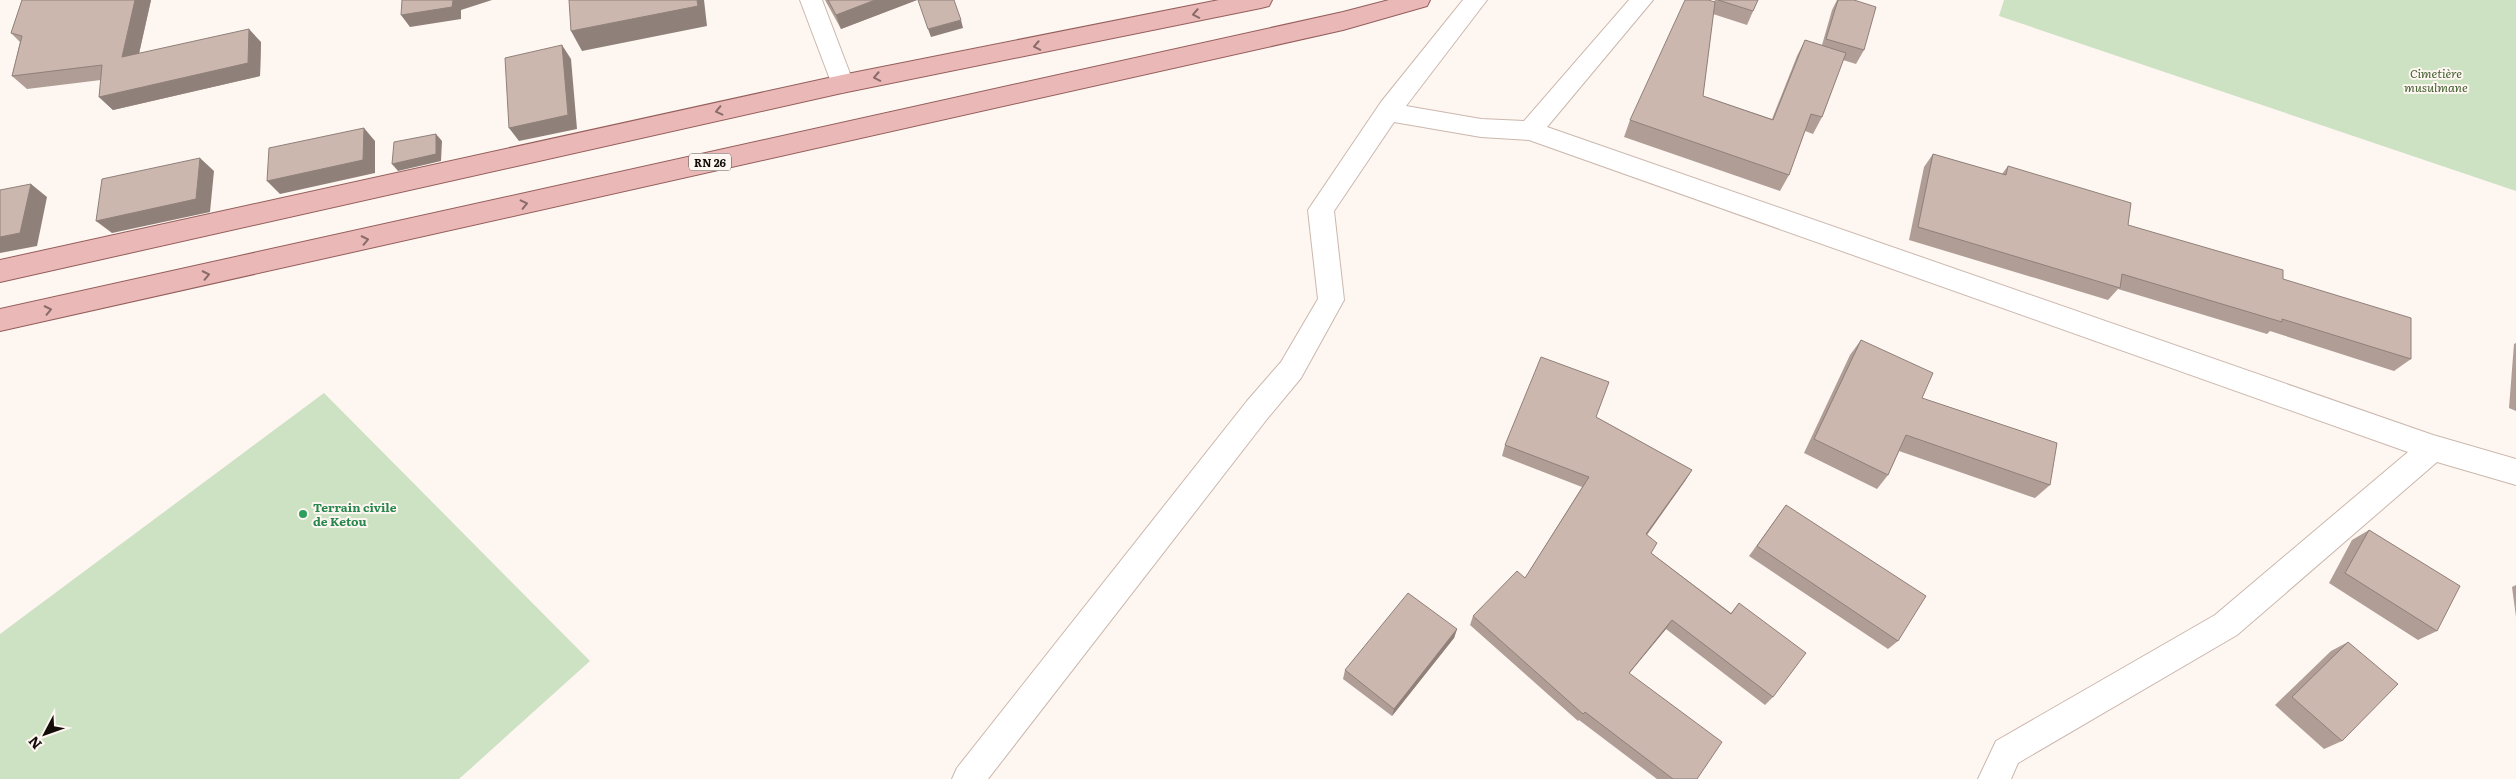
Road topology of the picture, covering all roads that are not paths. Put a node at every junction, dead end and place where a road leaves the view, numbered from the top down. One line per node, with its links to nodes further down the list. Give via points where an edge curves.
1 (811, 0): 6 (street)
2 (1261, 0): 6 (main road, one-way to 6)
3 (1419, 0): 10 (main road, RN 26, one-way to 3, via 1343,21)
4 (1476, 0): 7 (street)
5 (1642, 0): 8 (street)
6 (842, 84): 9 (main road, one-way to 9)
7 (1390, 109): 8 (street, via 1401,115 1482,128); 13 (street, via 1321,210 1332,300 1291,370)
8 (1530, 131): 11 (street)
9 (0, 271)
10 (0, 320)
11 (2433, 448): 12 (street); 14 (street, via 2226,626 2007,752)
12 (2516, 472)
13 (968, 779)
14 (1994, 779)

